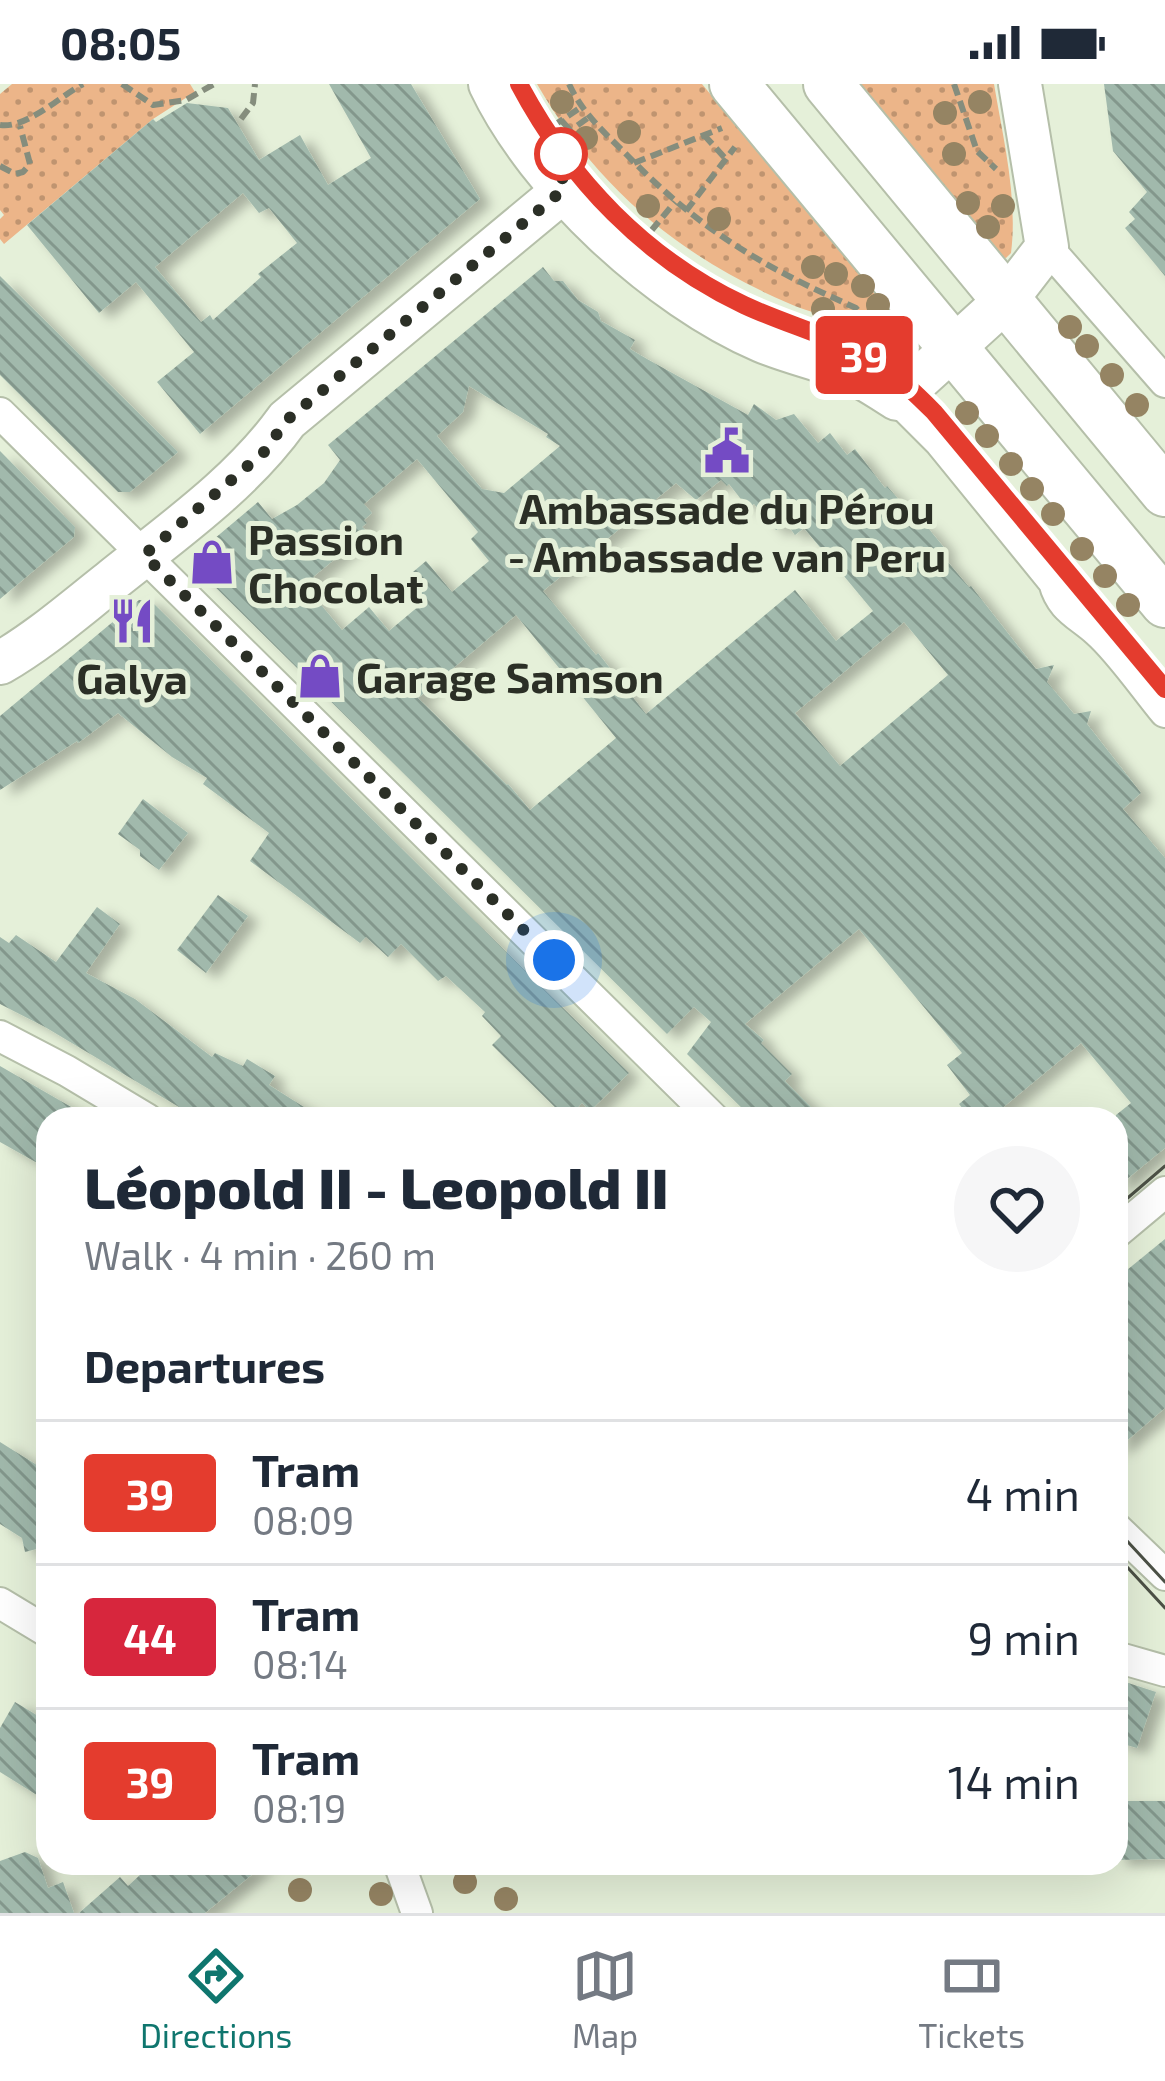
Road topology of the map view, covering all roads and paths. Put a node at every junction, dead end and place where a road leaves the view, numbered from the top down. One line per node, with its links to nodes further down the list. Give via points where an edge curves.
1 (83, 84): 12 (path)
2 (122, 84): 3 (path, via 153,105 186,100)
3 (214, 84)
4 (255, 84): 10 (path, via 254,104)
5 (490, 84): 20 (street)
6 (569, 84): 18 (path, via 580,108)
7 (828, 84): 23 (main road)
8 (1019, 84): 22 (street)
9 (731, 105): 14 (path); 25 (main road)
10 (241, 119)
11 (561, 120): 16 (path)
12 (19, 125): 13 (path); 19 (path, via 30,164 15,174)
13 (1, 127)
14 (704, 135): 17 (path); 18 (path)
15 (746, 136): 17 (path)
16 (578, 139)
17 (725, 158): 21 (path)
18 (634, 163): 21 (path)
19 (0, 166)
20 (563, 190): 27 (street, via 669,289); 30 (street, via 287,420 264,452)
21 (686, 211): 24 (path, via 772,269 856,308)
22 (1047, 247): 23 (street); 26 (street)
23 (1007, 299): 25 (street); 29 (main road)
24 (866, 331)
25 (953, 348): 27 (street); 31 (main road)
26 (1165, 382)
27 (897, 399): 34 (street)
28 (0, 413): 30 (street)
29 (1165, 492)
30 (134, 546): 32 (street, via 20,626); 33 (street, via 34,644); 37 (street)
31 (1165, 603)
32 (0, 650)
33 (0, 663)
34 (1165, 712)
35 (0, 1036): 36 (street)
36 (127, 1107)
37 (702, 1107)
38 (1165, 1192): 39 (street)
39 (1128, 1223)
40 (1128, 1540): 41 (street)
41 (1165, 1575)
42 (0, 1603): 43 (street)
43 (36, 1626)
44 (1128, 1660): 45 (street)
45 (1165, 1671)
46 (404, 1875): 47 (street)
47 (416, 1913)

